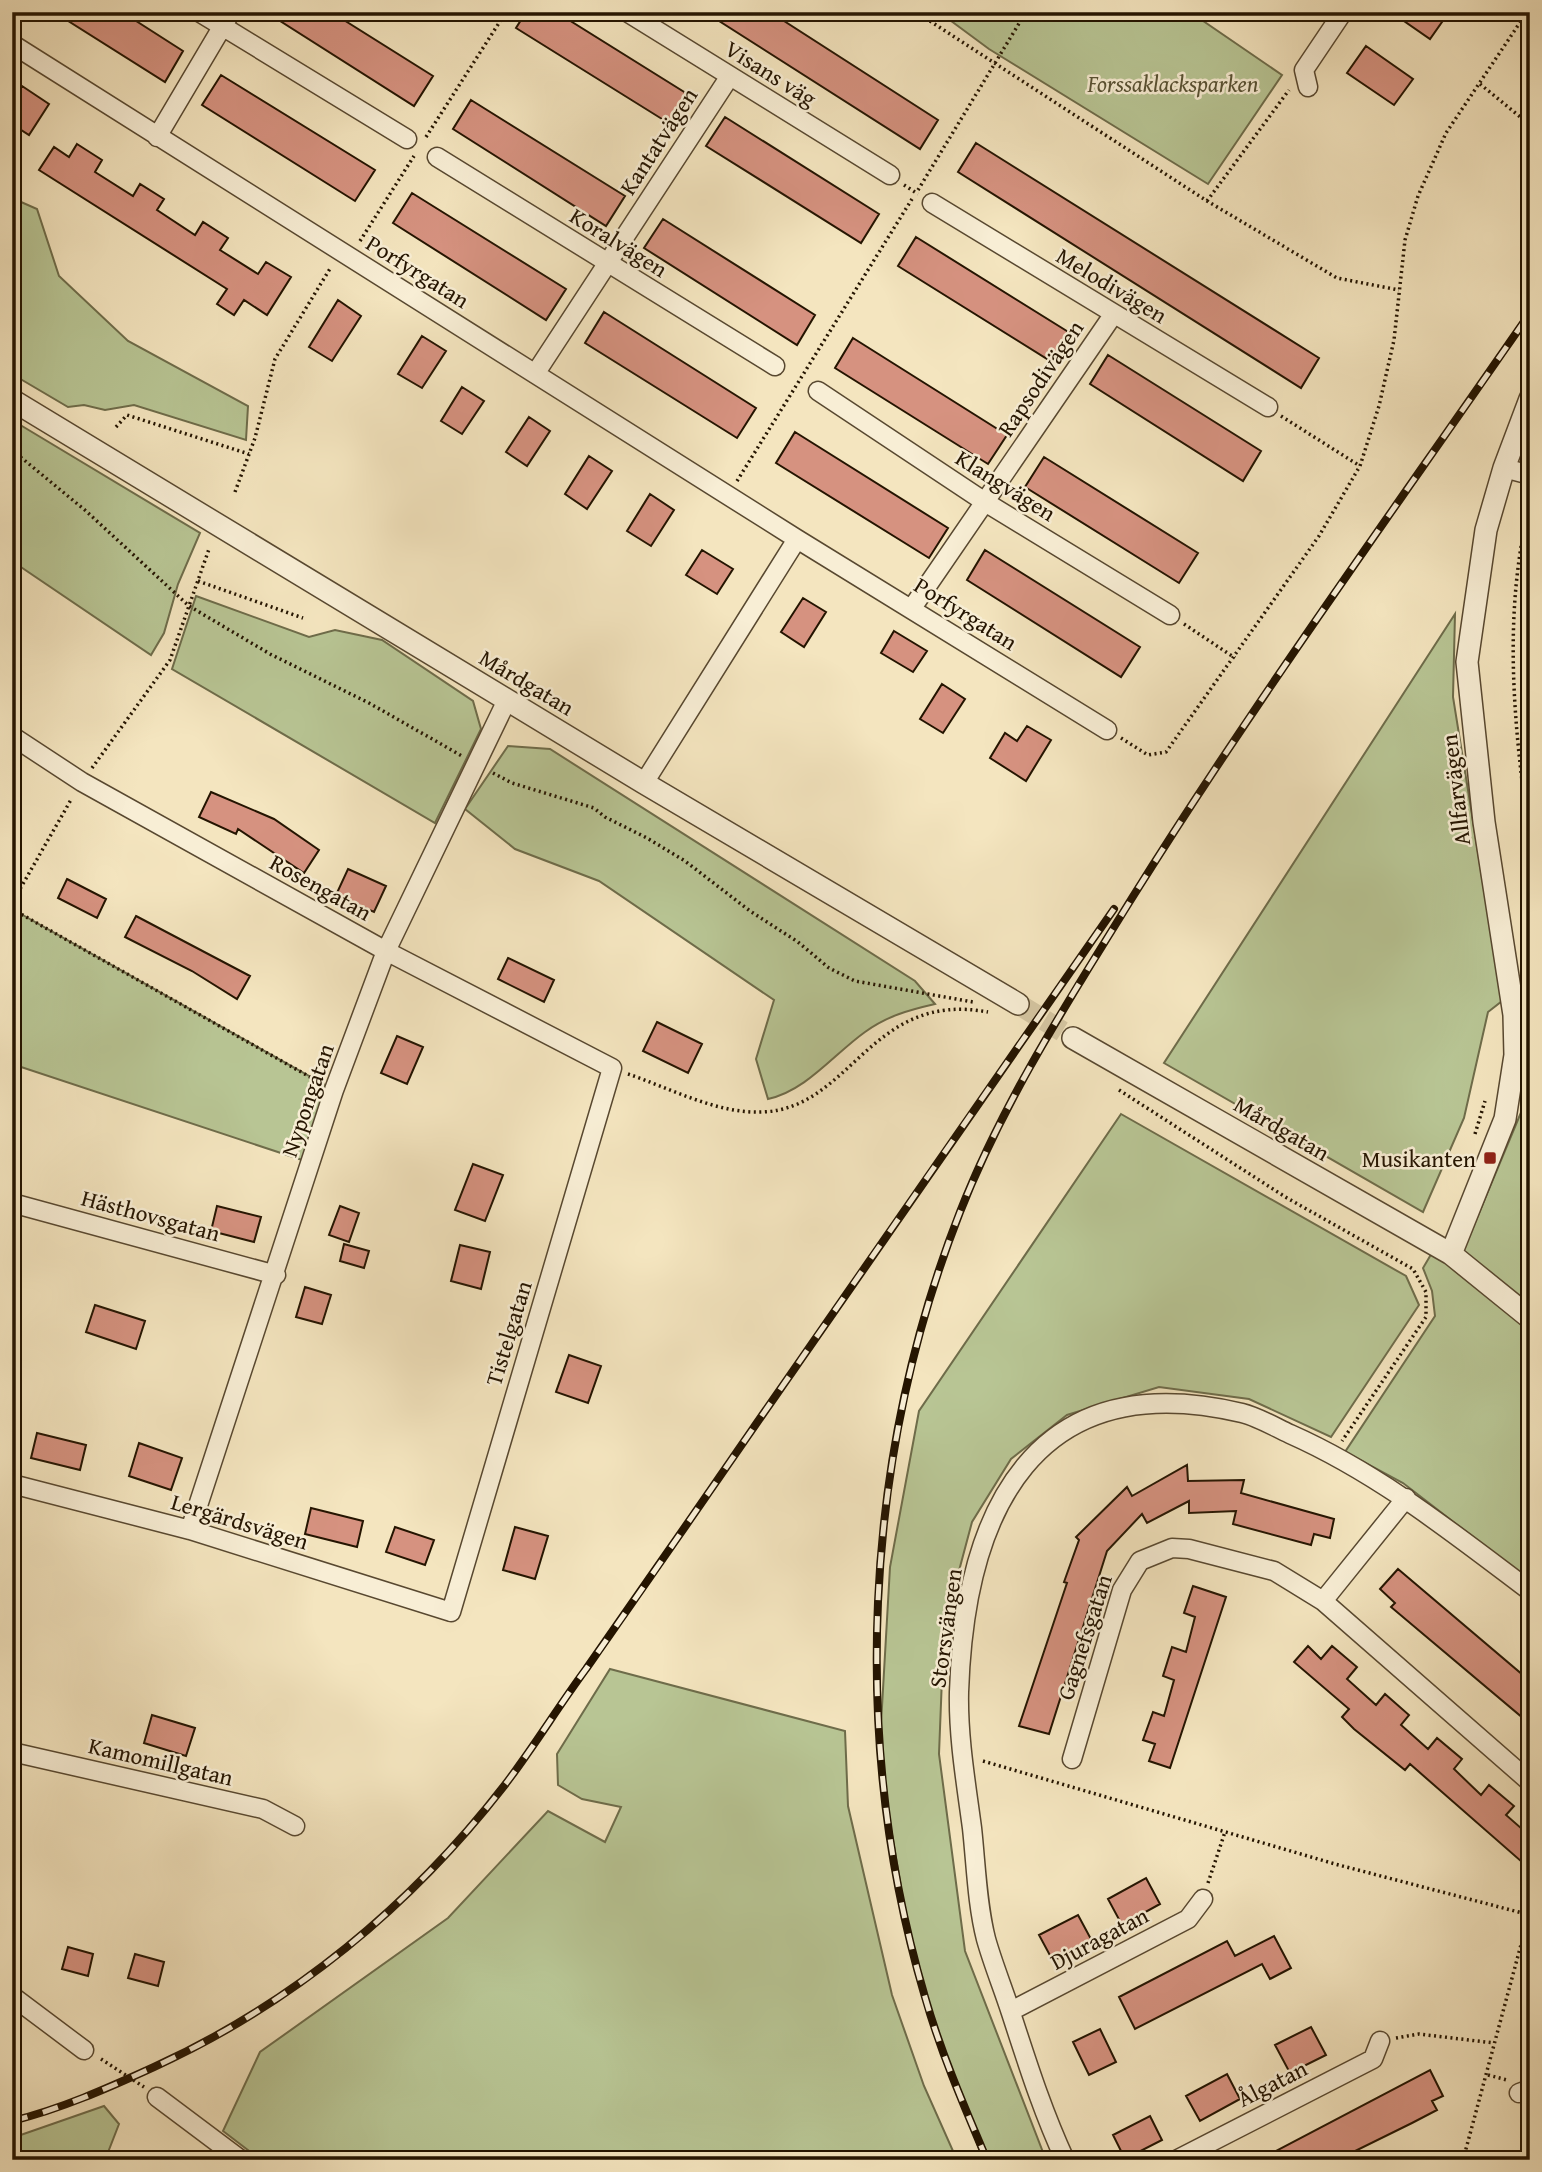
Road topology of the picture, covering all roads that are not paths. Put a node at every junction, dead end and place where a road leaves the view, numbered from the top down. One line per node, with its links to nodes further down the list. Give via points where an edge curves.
1 (199, 12): 4 (street)
2 (627, 12): 6 (street, Visans väg)
3 (1343, 12): 7 (street)
4 (227, 19): 8 (street); 9 (street)
5 (12, 44): 8 (street, Porfyrgatan)
6 (730, 76): 11 (street, Visans väg); 13 (street, Kantatvägen)
7 (1306, 79)
8 (157, 137): 16 (street, Porfyrgatan)
9 (407, 139)
10 (437, 158): 13 (street, Koralvägen)
11 (890, 175)
12 (932, 203): 14 (street, Melodivägen)
13 (606, 263): 15 (street, Koralvägen); 16 (street, Kantatvägen)
14 (1113, 315): 20 (street, Melodivägen); 23 (street, Rapsodivägen)
15 (775, 366)
16 (535, 374): 24 (street, Porfyrgatan)
17 (818, 391): 23 (street, Klangvägen)
18 (1530, 399): 21 (street, Allfarvägen)
19 (12, 400): 27 (street, Mårdgatan)
20 (1268, 407)
21 (1504, 468): 22 (street); 34 (street, Allfarvägen, via 1486,530 1467,662 1484,822)
22 (1530, 475)
23 (985, 502): 25 (street, Rapsodivägen); 26 (street, Klangvägen)
24 (797, 539): 25 (street, Porfyrgatan); 30 (street)
25 (912, 608): 28 (street, Porfyrgatan)
26 (1170, 614)
27 (507, 700): 30 (street, Mårdgatan); 31 (street, Nypongatan)
28 (1107, 730)
29 (12, 736): 31 (street, Rosengatan, via 82,782)
30 (644, 783): 32 (street, Mårdgatan)
31 (386, 951): 35 (street, Rosengatan); 38 (street, Nypongatan, via 334,1090)
32 (1018, 1004)
33 (1073, 1038): 37 (street, Mårdgatan)
34 (1522, 1058): 37 (street, Allfarvägen, via 1505,1119)
35 (612, 1068): 45 (street, Tistelgatan)
36 (12, 1203): 38 (street, Hästhovsgatan)
37 (1451, 1254): 39 (street, Mårdgatan)
38 (276, 1275): 42 (street, Nypongatan)
39 (1530, 1318)
40 (12, 1484): 42 (street, Lergärdsvägen)
41 (1406, 1498): 43 (street, Storsvängen); 44 (street); 52 (street, Storsvängen, via 1333,1453 1244,1414 1164,1401 1117,1408 1075,1423 1030,1457 995,1508 970,1590 959,1691 962,1755 986,1937)
42 (190, 1530): 45 (street, Lergärdsvägen)
43 (1530, 1591)
44 (1323, 1601): 47 (street, Gagnefsgatan, via 1274,1571 1189,1549 1172,1548 1140,1561 1122,1590); 48 (street, Gagnefsgatan)
45 (451, 1612)
46 (12, 1752): 49 (street, Kamomillgatan, via 263,1809)
47 (1072, 1759)
48 (1530, 1782)
49 (295, 1826)
50 (1203, 1899): 52 (street, Djuragatan, via 1188,1919)
51 (12, 1996): 54 (street)
52 (1011, 2011): 57 (street, Storsvängen, via 1037,2097)
53 (1380, 2041): 58 (street, Ålgatan, via 1373,2059)
54 (84, 2050)
55 (158, 2097): 56 (street)
56 (242, 2160)
57 (1065, 2160)
58 (1176, 2160)

